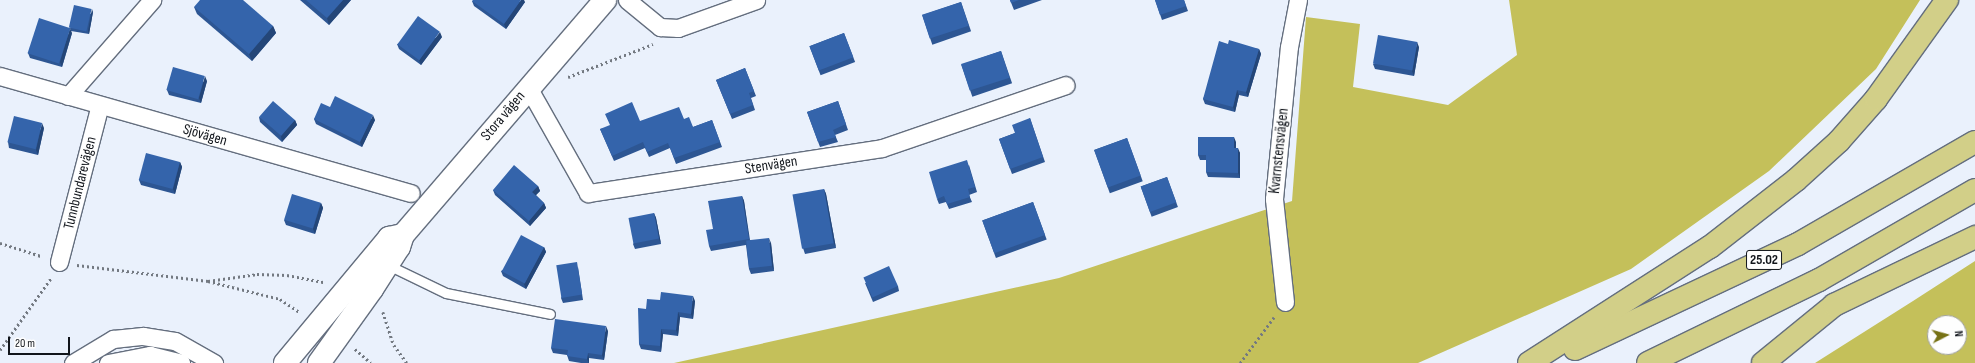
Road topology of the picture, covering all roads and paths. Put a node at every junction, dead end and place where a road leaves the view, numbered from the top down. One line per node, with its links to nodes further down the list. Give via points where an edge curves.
1 (152, 0): 12 (street)
2 (605, 0): 11 (street, Stora vägen)
3 (627, 0): 7 (street, via 660,27)
4 (756, 0): 7 (street)
5 (1298, 0): 22 (street, Kvarnstensvägen, via 1290,47 1274,199)
6 (1947, 0): 37 (highway, via 1876,99 1839,140 1796,180 1697,256)
7 (678, 28): 9 (path, via 649,47)
8 (0, 76): 12 (street, Sjövägen)
9 (566, 78)
10 (1066, 85): 11 (street, Stenvägen, via 882,148 588,193)
11 (528, 87): 17 (street, Stora vägen)
12 (68, 96): 13 (street, Sjövägen)
13 (100, 105): 16 (street, Sjövägen); 20 (street, Tunnbundarevägen)
14 (1975, 142): 38 (highway, 25.02, via 1798,244)
15 (1975, 190): 39 (highway, via 1900,236)
16 (411, 193)
17 (403, 235): 21 (street, Stora vägen); 32 (street, Stora vägen, via 389,238)
18 (1975, 238): 40 (highway, via 1834,306)
19 (0, 243): 20 (path)
20 (60, 262): 24 (path, via 208,281 280,299); 27 (path, via 47,287)
21 (388, 265): 25 (lane, via 446,293); 33 (street, Stora vägen)
22 (1285, 302): 36 (path)
23 (385, 304): 35 (path, via 385,324)
24 (302, 313)
25 (550, 314)
26 (348, 344): 34 (path)
27 (0, 350)
28 (73, 363): 31 (street, via 113,339 143,336 175,341)
29 (108, 363): 30 (street, via 150,355)
30 (181, 363)
31 (214, 363)
32 (285, 363)
33 (319, 363)
34 (371, 363)
35 (407, 363)
36 (1240, 363)
37 (1529, 363)
38 (1544, 363)
39 (1648, 363)
40 (1763, 363)

